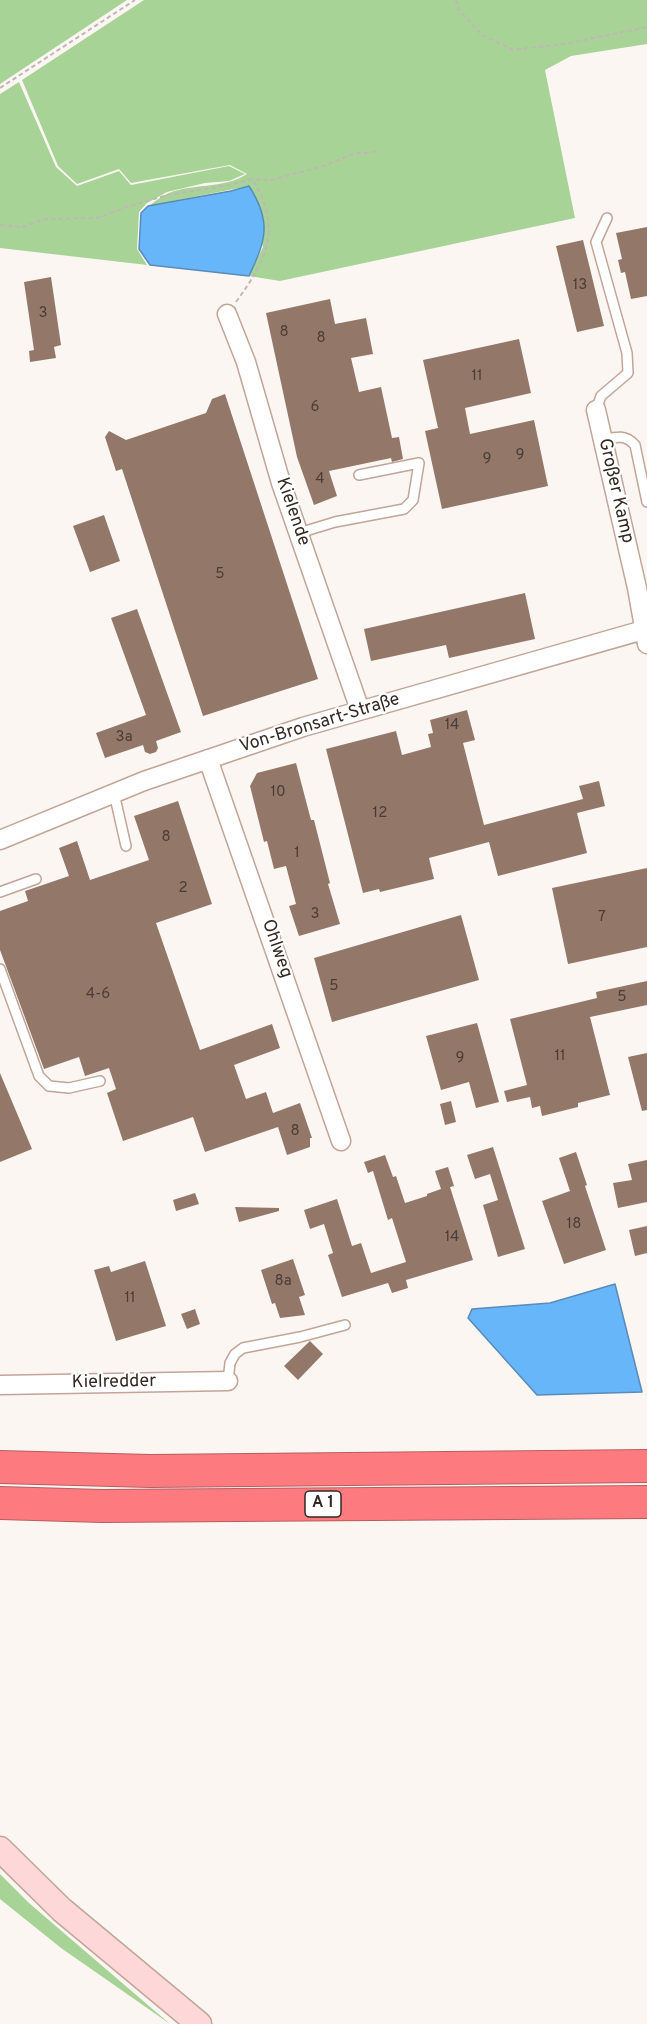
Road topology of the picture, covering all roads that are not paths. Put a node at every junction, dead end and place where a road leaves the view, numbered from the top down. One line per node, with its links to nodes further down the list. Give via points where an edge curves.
1 (607, 218): 3 (lane, via 596,242 627,353 628,373 601,396)
2 (227, 314): 7 (street, Kielende, via 246,362)
3 (596, 410): 4 (street, Großer Kamp)
4 (603, 440): 6 (lane, via 621,436 635,445); 8 (street, Großer Kamp)
5 (359, 475): 7 (lane, via 419,463 413,500 404,509)
6 (647, 502)
7 (298, 533): 10 (street, Kielende)
8 (642, 586): 9 (street, Großer Kamp)
9 (646, 634): 10 (street, Von-Bronsart-Straße)
10 (360, 710): 11 (street, Von-Bronsart-Straße)
11 (208, 759): 12 (street, Von-Bronsart-Straße); 19 (street, Ohlweg)
12 (114, 793): 13 (street, Von-Bronsart-Straße); 14 (lane)
13 (0, 840)
14 (126, 846)
15 (36, 879): 16 (lane)
16 (0, 892)
17 (0, 969): 18 (lane, via 39,1076 50,1086 69,1088)
18 (100, 1081)
19 (341, 1140)
20 (345, 1325): 21 (lane, via 243,1348 230,1363)
21 (228, 1381): 22 (street, Kielredder)
22 (0, 1385)
23 (647, 1466): 24 (highway, A 1, via 161,1471)
24 (0, 1467)
25 (647, 1502): 26 (highway, A 1, via 102,1506)
26 (0, 1503)
27 (0, 1849): 28 (main road, via 62,1910)
28 (199, 2024)

